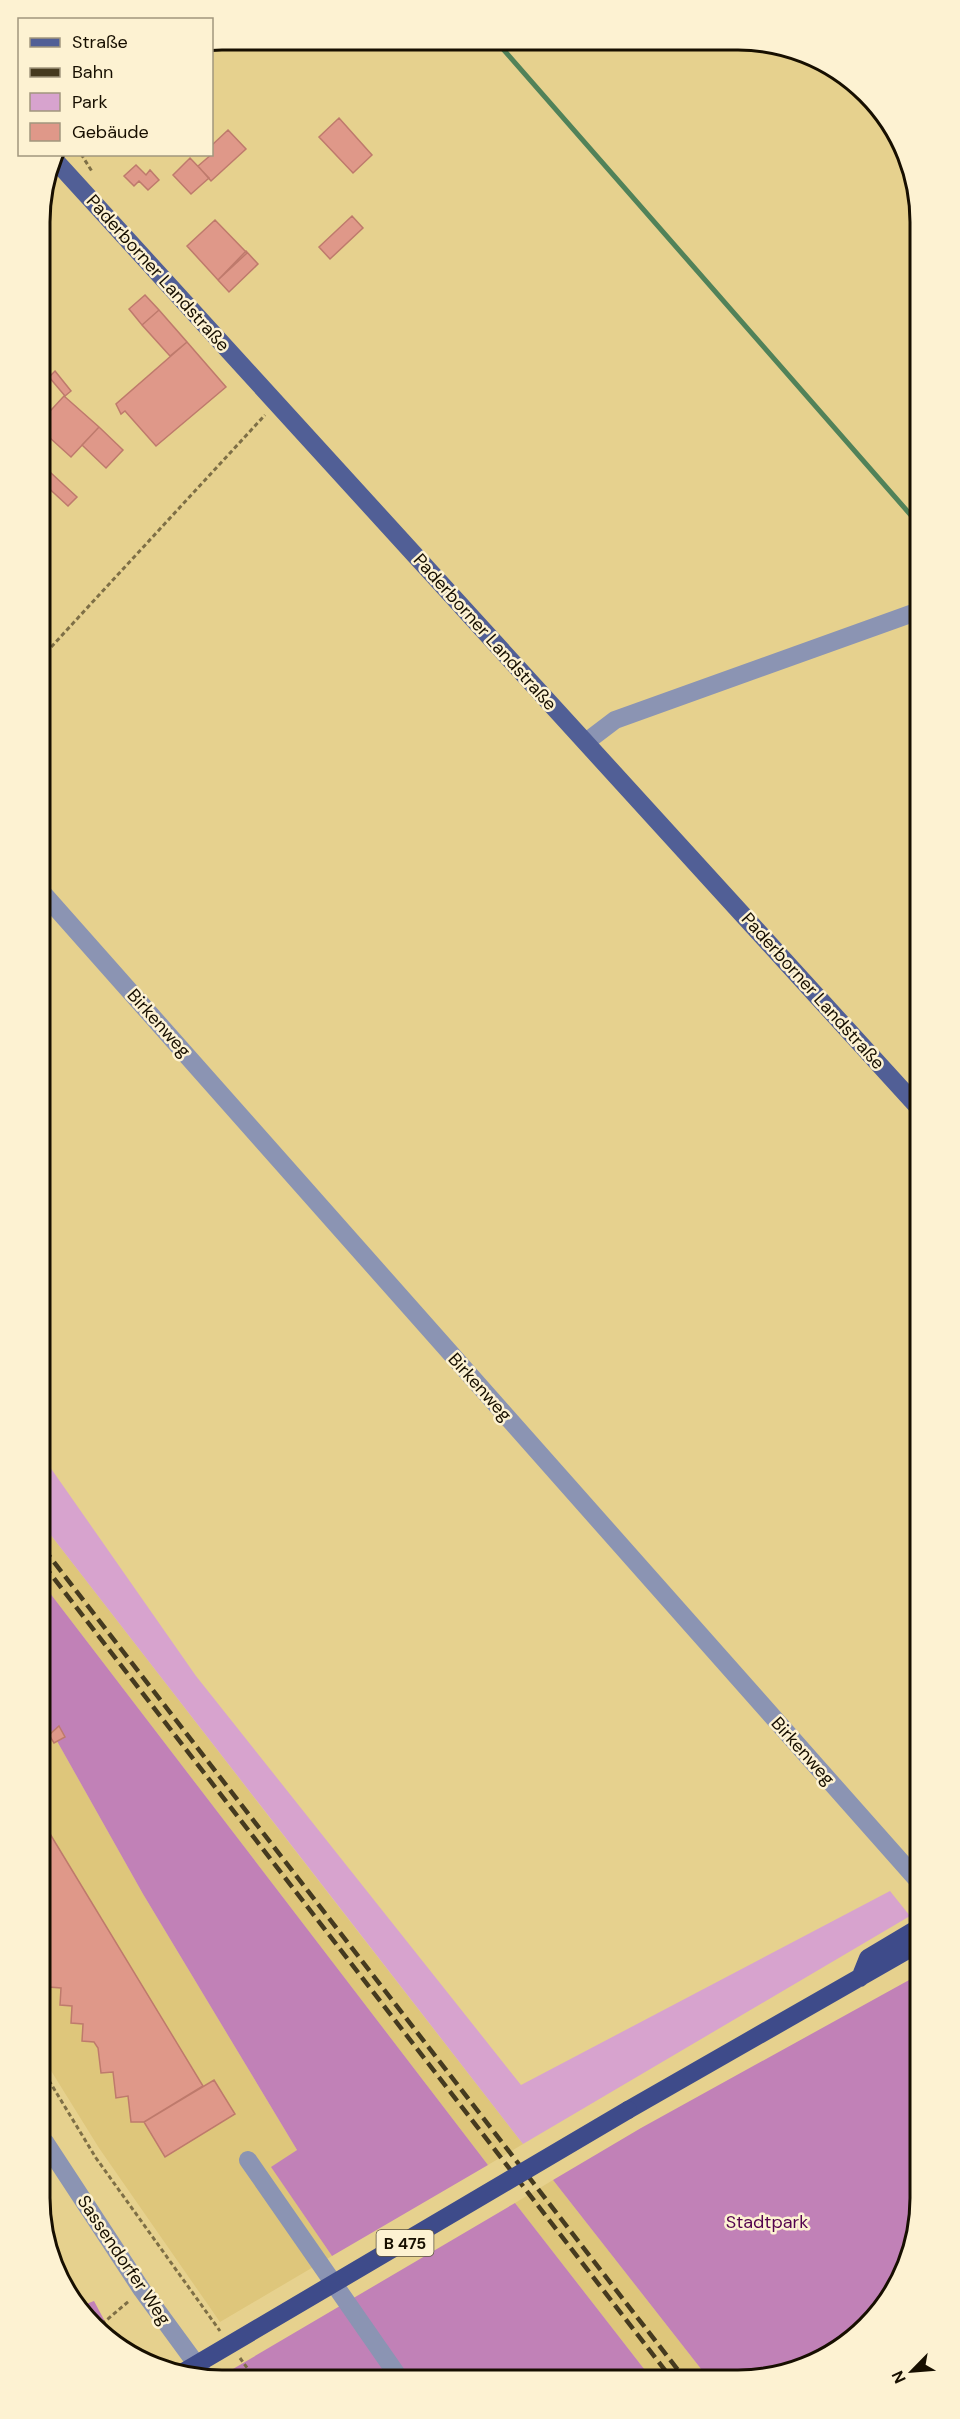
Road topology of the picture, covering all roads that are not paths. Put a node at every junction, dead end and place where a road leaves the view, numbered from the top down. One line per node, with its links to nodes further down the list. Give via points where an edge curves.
1 (60, 165): 3 (main road, Paderborner Landstraße)
2 (910, 614): 3 (street, via 615,720)
3 (586, 742): 5 (main road, Paderborner Landstraße)
4 (50, 901): 6 (street, Birkenweg)
5 (910, 1097)
6 (910, 1872)
7 (910, 1933): 9 (highway, via 868,1958)
8 (910, 1949): 9 (highway, B 475)
9 (860, 1978): 12 (highway, B 475, bridge)
10 (50, 2150): 13 (street, Sassendorfer Weg, via 142,2290)
11 (248, 2160): 14 (street)
12 (193, 2367)
13 (199, 2367)
14 (394, 2370)

